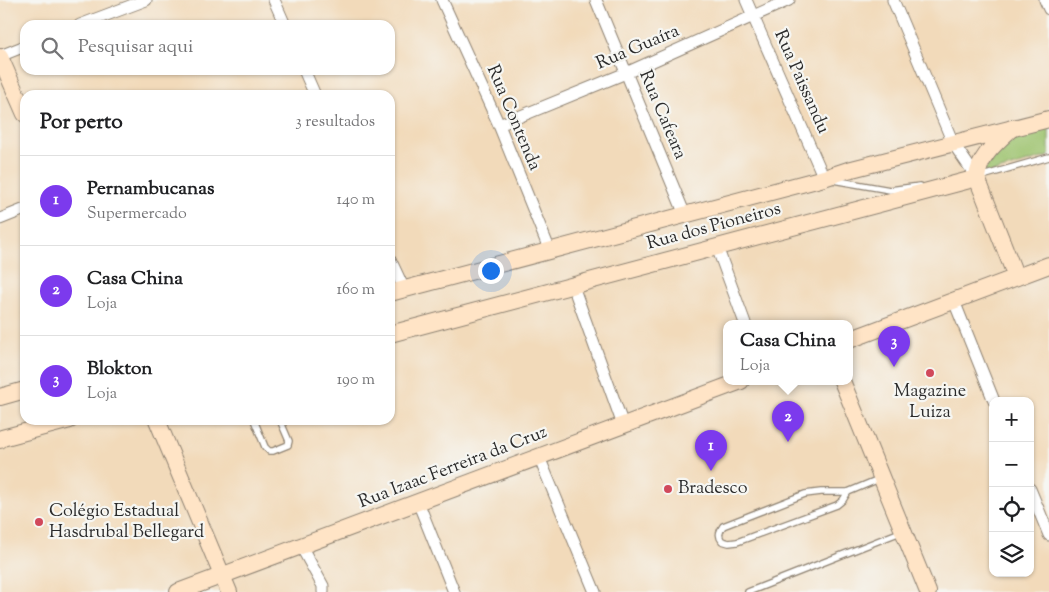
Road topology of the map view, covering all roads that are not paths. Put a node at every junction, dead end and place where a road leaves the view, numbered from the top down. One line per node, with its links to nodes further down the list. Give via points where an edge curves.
1 (146, 0): 11 (street)
2 (274, 0): 12 (street)
3 (442, 0): 20 (street, Rua Contenda)
4 (596, 0): 15 (street, Rua Cafeara)
5 (746, 0): 10 (street, Rua Paissandu)
6 (789, 0): 10 (street, Rua Guaíra)
7 (893, 0): 22 (street)
8 (1045, 0): 9 (street)
9 (1049, 9)
10 (753, 17): 15 (street, Rua Guaíra); 24 (street, Rua Paissandu)
11 (93, 20)
12 (283, 20)
13 (20, 48): 14 (street)
14 (0, 56): 18 (street)
15 (626, 72): 20 (street, Rua Guaíra); 27 (street, Rua Cafeara)
16 (306, 75): 17 (street)
17 (313, 90)
18 (20, 102)
19 (1049, 119): 21 (street, Rua dos Pioneiros)
20 (499, 125): 30 (street, Rua Contenda)
21 (1013, 128): 22 (street, Rua dos Pioneiros); 25 (street, via 983,159)
22 (953, 143): 24 (street, Rua dos Pioneiros); 25 (street)
23 (1049, 157): 25 (lane, Rua dos Pioneiros)
24 (824, 178): 25 (lane, via 890,190); 27 (street, Rua dos Pioneiros)
25 (977, 178): 29 (street, Rua dos Pioneiros); 32 (street)
26 (20, 211): 28 (street)
27 (685, 215): 30 (street, Rua dos Pioneiros)
28 (0, 219)
29 (717, 247): 33 (street, Rua dos Pioneiros); 36 (street)
30 (550, 250): 34 (street, Rua dos Pioneiros)
31 (1049, 265): 32 (street)
32 (1016, 277): 35 (street)
33 (573, 286): 37 (street, Rua dos Pioneiros); 50 (street)
34 (397, 291)
35 (954, 301): 38 (street); 44 (street)
36 (744, 320)
37 (395, 333)
38 (853, 339)
39 (730, 385): 50 (street, Rua Izaac Ferreira da Cruz)
40 (844, 385): 53 (street)
41 (20, 392): 43 (street)
42 (20, 393): 45 (street)
43 (0, 397)
44 (992, 397)
45 (0, 403)
46 (50, 425): 51 (street)
47 (159, 425): 60 (street)
48 (256, 425): 49 (lane, via 269,451 288,445)
49 (282, 425)
50 (623, 425): 52 (street, Rua Izaac Ferreira da Cruz)
51 (2, 437)
52 (539, 457): 56 (street, Rua Izaac Ferreira da Cruz); 65 (street)
53 (881, 478): 54 (lane); 57 (street)
54 (848, 492): 54 (lane, via 805,494 723,526 719,537 729,543 737,542 837,504)
55 (1034, 499): 58 (street)
56 (418, 502): 59 (street, Rua Izaac Ferreira da Cruz); 64 (street)
57 (903, 531): 66 (lane); 67 (street)
58 (1049, 535)
59 (301, 546): 60 (street, Rua Izaac Ferreira da Cruz); 63 (street, via 324,586)
60 (222, 576): 61 (street, Rua Izaac Ferreira da Cruz); 62 (street)
61 (178, 592)
62 (229, 592)
63 (324, 592)
64 (454, 592)
65 (596, 592)
66 (748, 592)
67 (928, 592)

